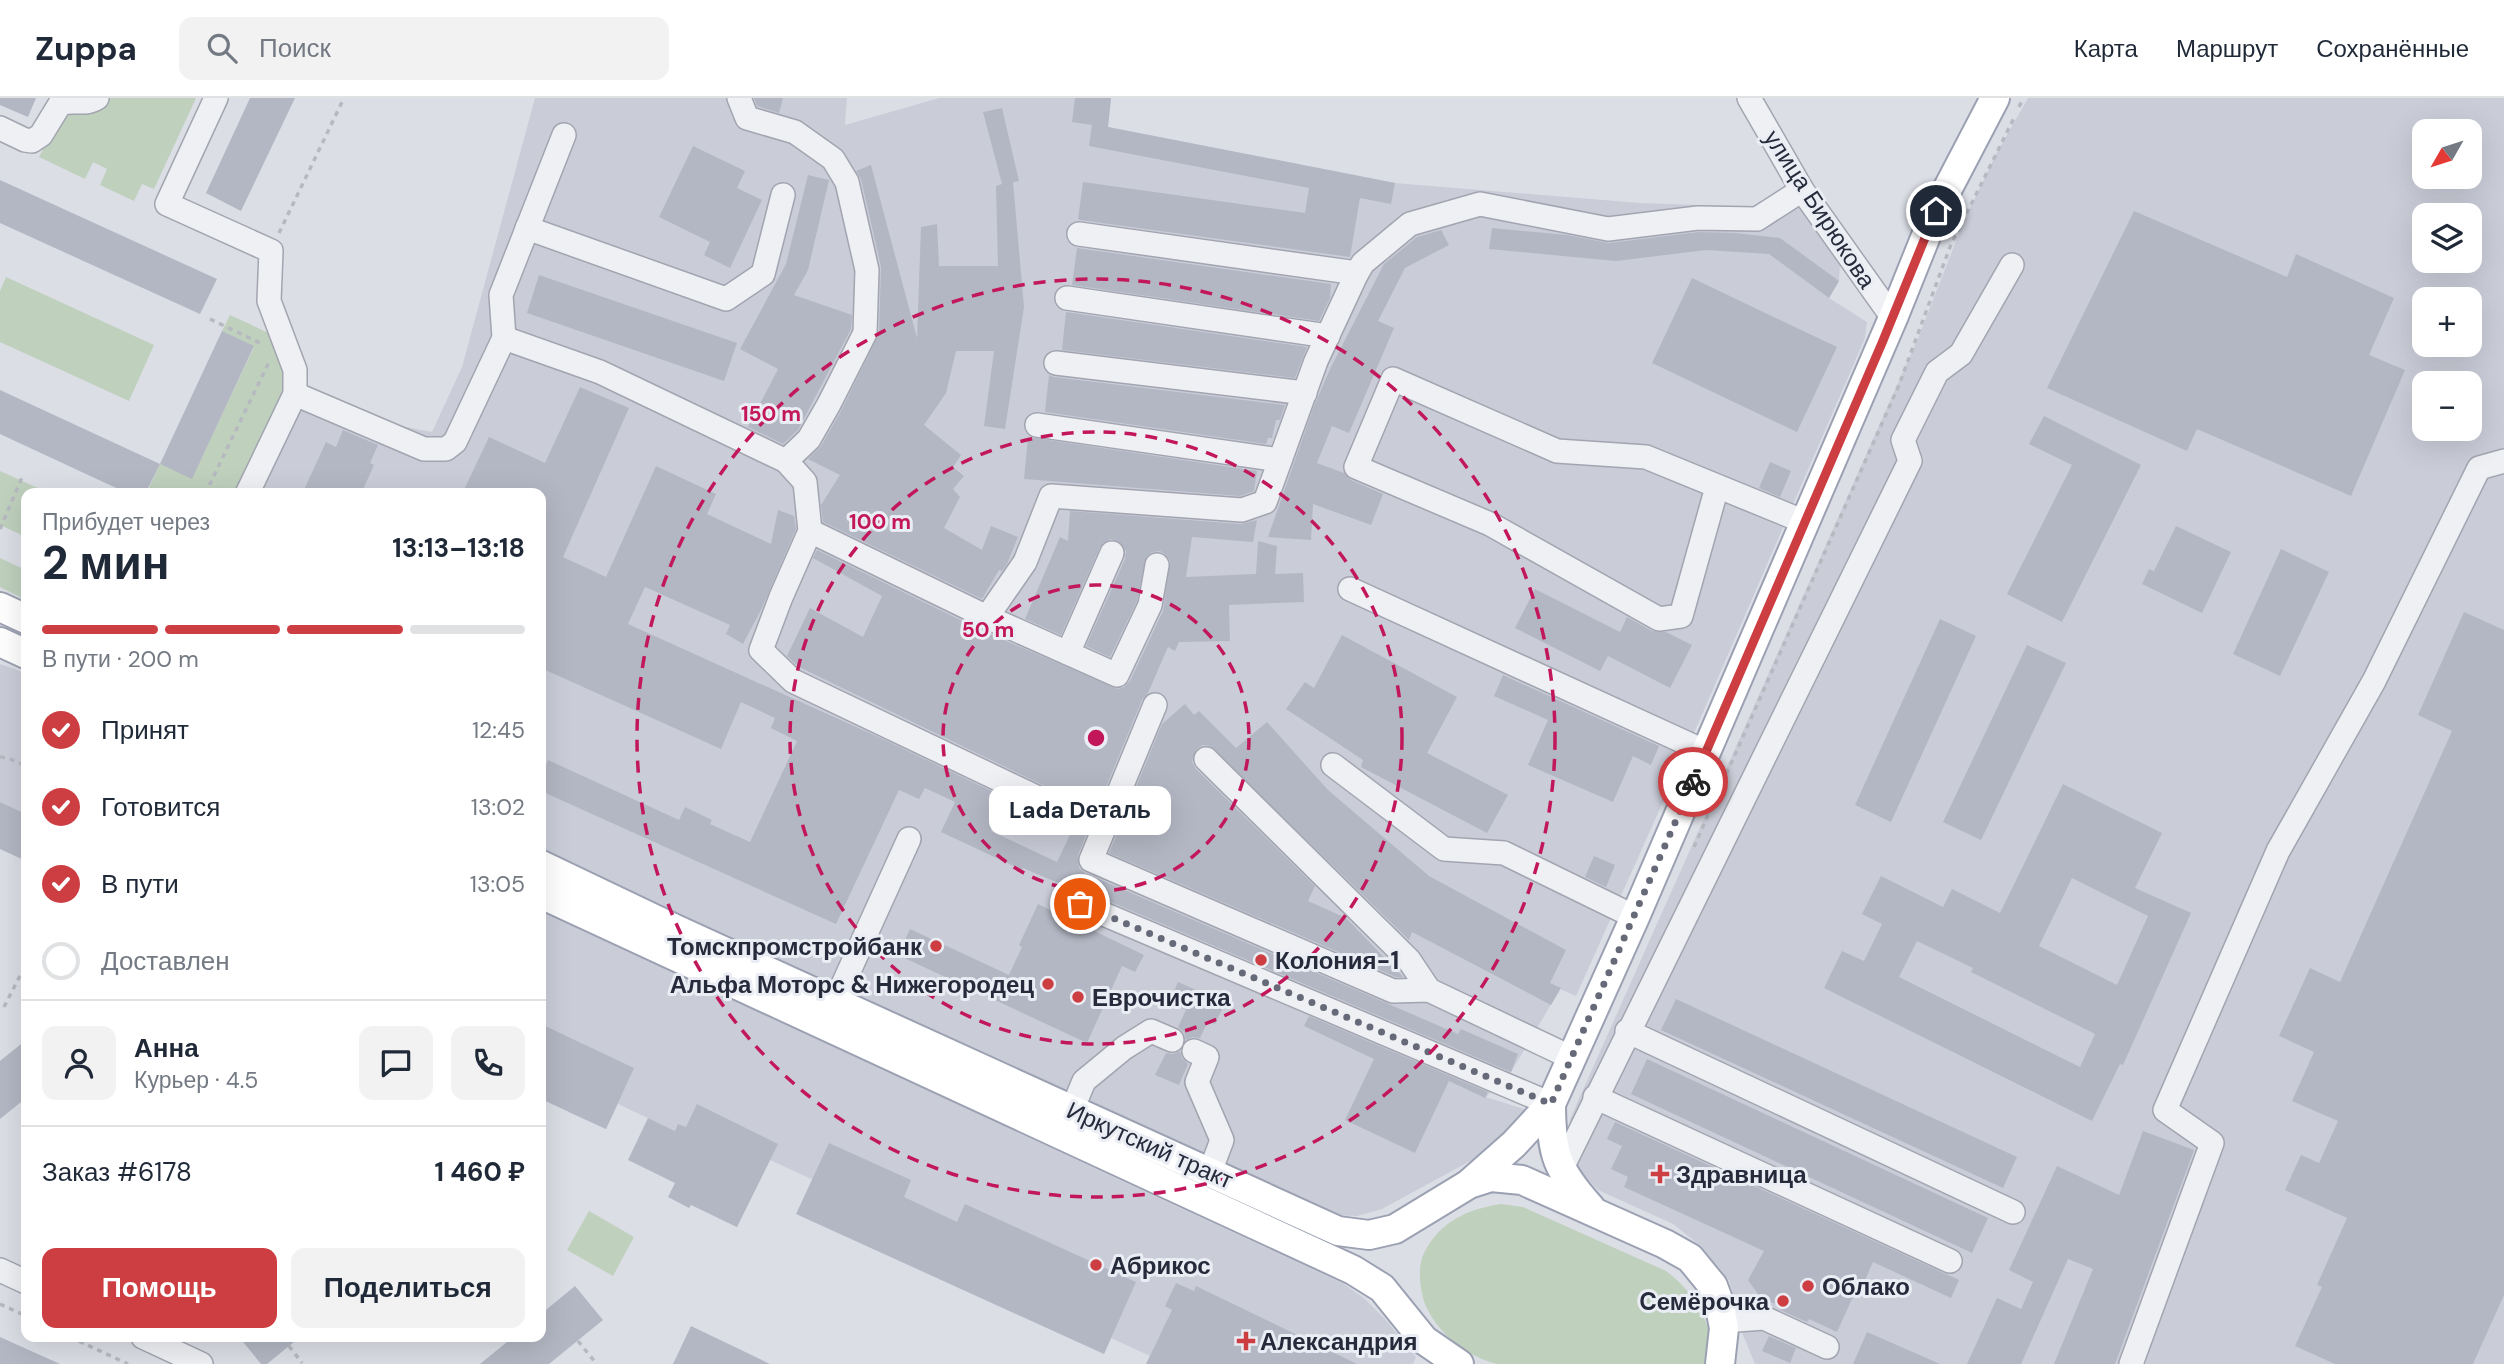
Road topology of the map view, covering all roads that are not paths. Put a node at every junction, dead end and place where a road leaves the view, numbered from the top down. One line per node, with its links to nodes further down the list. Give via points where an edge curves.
1 (97, 98): 6 (street, via 60,104 36,140)
2 (216, 98): 20 (street, via 167,204 271,251 270,301 295,370)
3 (739, 98): 23 (street, via 747,118 795,132 834,159 847,182 867,270 865,334 809,439)
4 (1749, 98): 8 (street, улица Бирюкова)
5 (1995, 98): 15 (main road, via 1936,211)
6 (0, 128)
7 (564, 135): 10 (street)
8 (1802, 190): 13 (street, via 1757,219 1698,218 1608,229 1480,204 1410,224); 15 (street, улица Бирюкова)
9 (782, 195): 10 (street, via 763,274 726,299)
10 (527, 228): 17 (street, via 502,295)
11 (1079, 234): 13 (street)
12 (2012, 265): 50 (street, via 1961,354 1937,372 1903,440 1910,461)
13 (1357, 273): 16 (street)
14 (1067, 298): 16 (street)
15 (1893, 318): 27 (main road)
16 (1328, 336): 19 (street)
17 (504, 338): 20 (street, via 462,430 446,449 424,449); 23 (street, via 600,372)
18 (1056, 363): 19 (street)
19 (1305, 393): 22 (street)
20 (295, 394): 26 (street)
21 (1037, 425): 22 (street)
22 (1280, 460): 34 (street, via 1265,502 1242,510 1051,496 1025,562)
23 (786, 461): 28 (street, via 805,482)
24 (2504, 461): 72 (street, via 2480,468 2374,681 2278,851 2165,1110 2212,1143)
25 (1717, 487): 25 (street, via 1646,457 1557,451 1393,379 1356,467 1490,524 1658,619 1681,616); 27 (street)
26 (250, 488)
27 (1805, 522): 39 (main road)
28 (810, 531): 34 (street); 42 (street, via 761,650 793,681)
29 (1112, 554): 37 (street)
30 (1157, 565): 37 (street, via 1150,605 1117,675)
31 (1350, 589): 39 (street)
32 (0, 607): 33 (main road)
33 (21, 617)
34 (987, 617): 37 (street)
35 (0, 642): 36 (main road)
36 (21, 652)
37 (1068, 653)
38 (1155, 705): 48 (street, via 1091,860 1393,991)
39 (1706, 752): 47 (main road)
40 (1206, 759): 48 (street, via 1409,960)
41 (1333, 765): 47 (street, via 1444,849 1504,853)
42 (1059, 808)
43 (909, 839): 49 (street)
44 (546, 867): 49 (main road, Иркутский тракт)
45 (546, 896): 69 (main road, Иркутский тракт, via 1353,1270 1382,1289 1424,1340)
46 (1080, 904): 55 (street)
47 (1635, 917): 53 (main road)
48 (1429, 990): 53 (street)
49 (835, 1002): 56 (main road, Иркутский тракт)
50 (1627, 1031): 54 (street); 61 (street)
51 (1172, 1040): 56 (street, via 1151,1031 1124,1048 1084,1081)
52 (1194, 1051): 58 (street, via 1207,1057 1197,1083 1223,1140)
53 (1572, 1058): 55 (main road)
54 (1595, 1097): 57 (street); 62 (street)
55 (1551, 1104): 57 (main road, via 1555,1154); 59 (main road)
56 (1072, 1110): 58 (main road, Иркутский тракт)
57 (1561, 1170): 60 (main road)
58 (1210, 1172): 59 (main road, Иркутский тракт, via 1338,1231 1369,1235 1395,1229)
59 (1469, 1184): 60 (main road, Иркутский тракт, via 1491,1177 1522,1180)
60 (1594, 1212): 65 (main road, Иркутский тракт, via 1690,1258 1713,1286)
61 (2013, 1212)
62 (1950, 1261)
63 (0, 1270): 64 (street)
64 (21, 1280)
65 (1723, 1324): 67 (street, via 1764,1318); 70 (main road, Иркутский тракт); 71 (main road, Иркутский тракт)
66 (155, 1342): 68 (street)
67 (1826, 1347)
68 (201, 1364)
69 (1459, 1364)
70 (1720, 1364)
71 (1740, 1364)
72 (2131, 1364)

